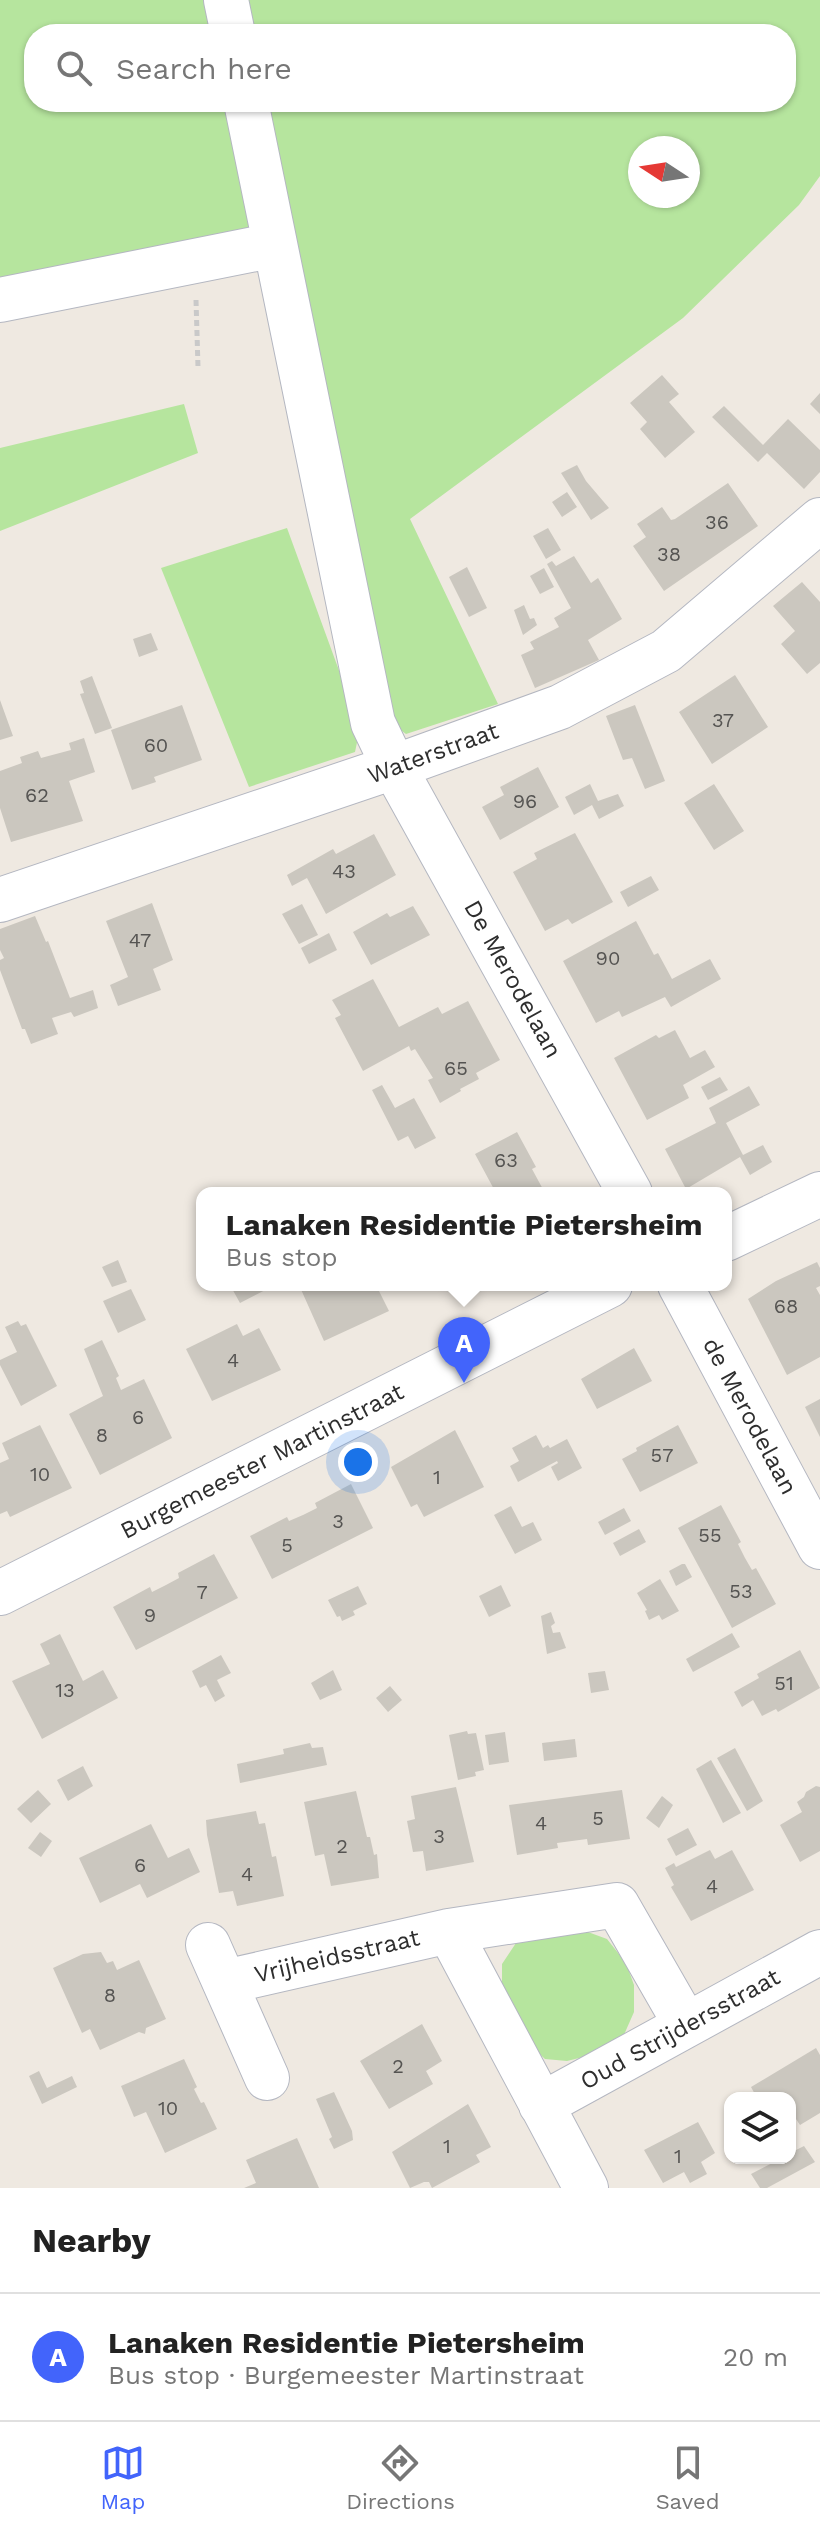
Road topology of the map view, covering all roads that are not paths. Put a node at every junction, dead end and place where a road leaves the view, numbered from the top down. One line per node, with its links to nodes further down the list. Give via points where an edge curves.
1 (226, 0): 2 (street)
2 (231, 24)
3 (248, 112): 4 (street, De Merodelaan)
4 (275, 245): 5 (street); 7 (street, De Merodelaan, via 373,723)
5 (0, 300)
6 (820, 520): 7 (street, Waterstraat, via 666,651 560,707)
7 (394, 767): 8 (street, Waterstraat); 9 (street, De Merodelaan)
8 (0, 900)
9 (627, 1187)
10 (820, 1194): 11 (street)
11 (732, 1236)
12 (598, 1291): 15 (street, Burgemeester Martinstraat)
13 (683, 1291): 14 (street, de Merodelaan)
14 (820, 1547)
15 (0, 1593)
16 (449, 1931): 18 (street, Vrijheidsstraat, via 617,1905); 19 (street, Vrijheidsstraat, via 216,1963); 20 (street)
17 (820, 1952): 18 (street, Oud Strijdersstraat)
18 (686, 2025): 20 (street, Oud Strijdersstraat)
19 (267, 2078)
20 (541, 2105): 21 (street)
21 (586, 2188)

